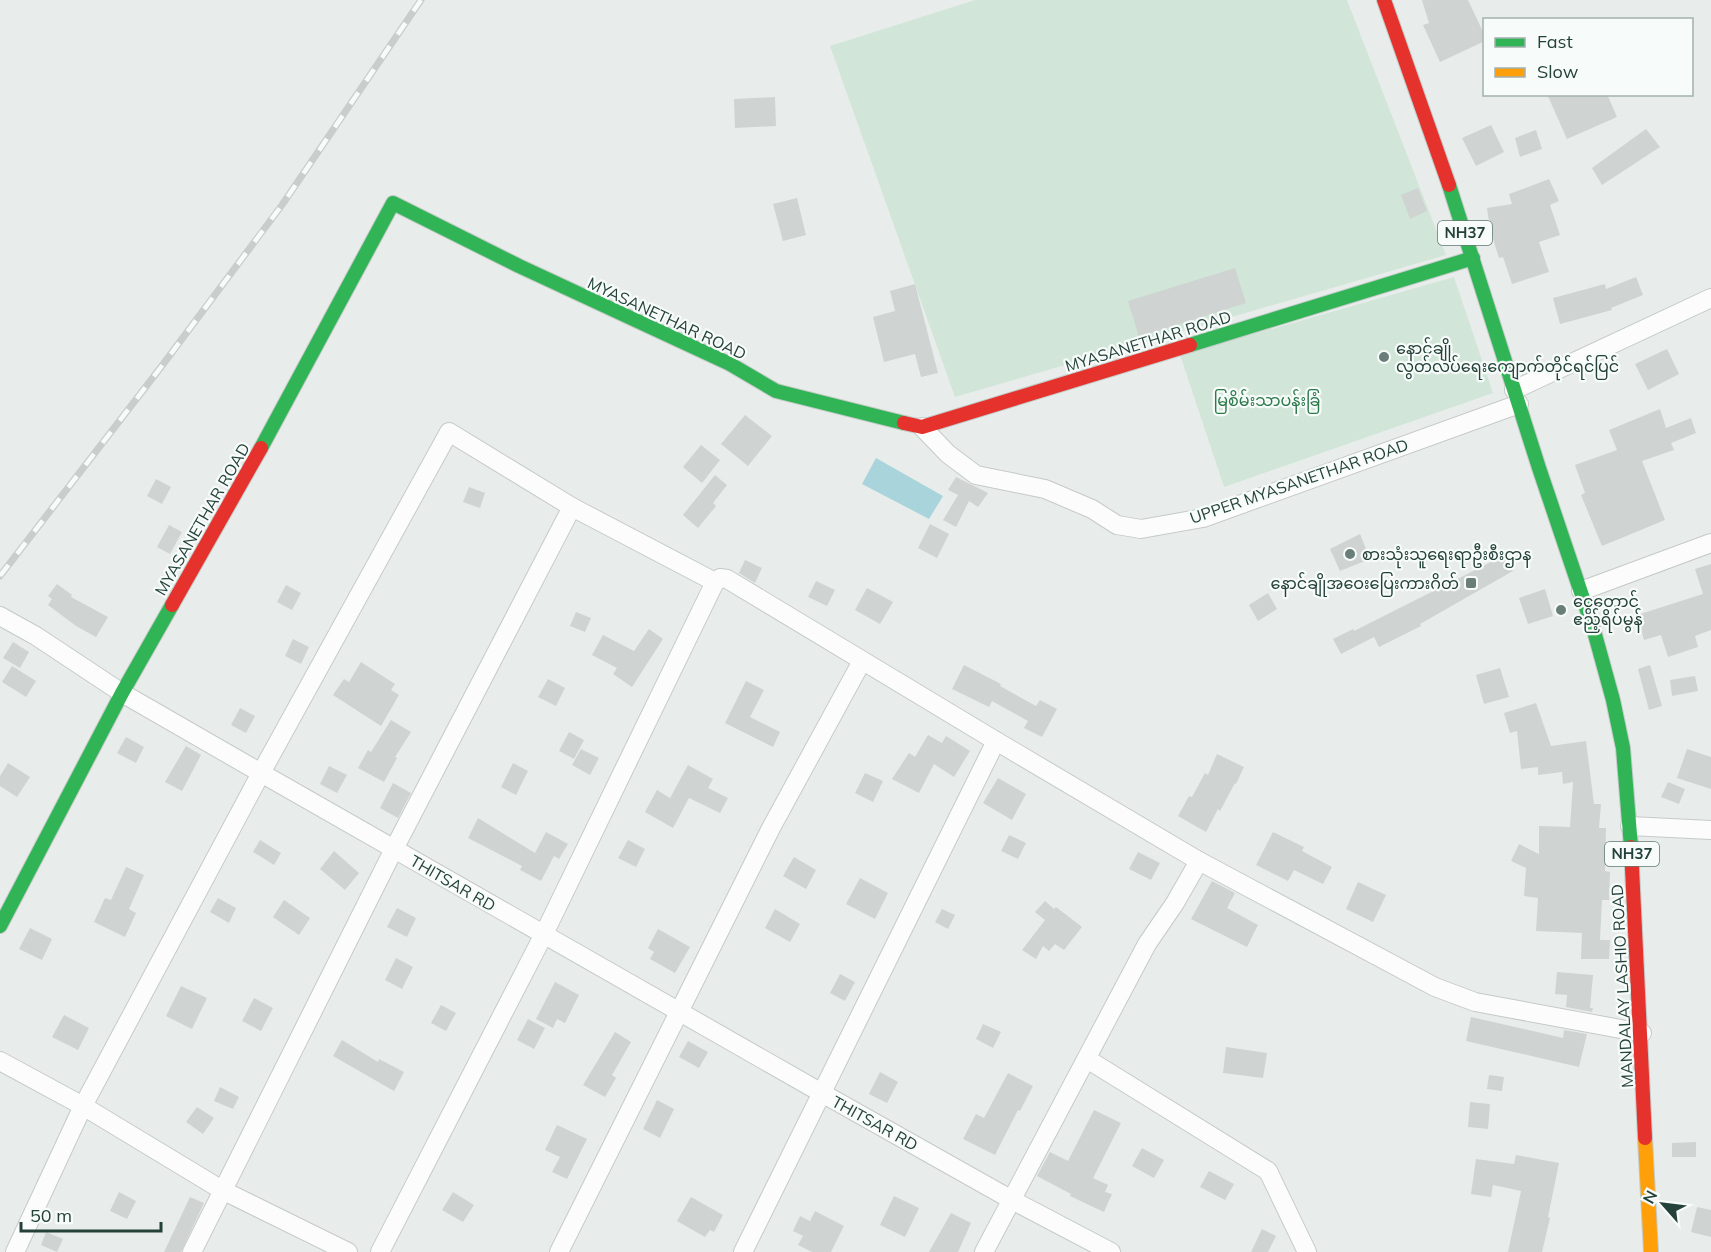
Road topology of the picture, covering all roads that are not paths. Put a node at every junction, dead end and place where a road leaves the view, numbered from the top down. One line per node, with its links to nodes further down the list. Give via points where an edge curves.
1 (1384, 0): 2 (main road, MANDALAY LASHIO ROAD / NH37)
2 (1473, 258): 4 (main road, MANDALAY LASHIO ROAD / NH37); 5 (main road, MYASANETHAR ROAD)
3 (1711, 298): 4 (street, UPPER MYASANETHAR ROAD)
4 (1517, 397): 5 (street, UPPER MYASANETHAR ROAD, via 1203,518 1141,529 1117,525 1092,509 1045,489 976,475); 9 (main road, MANDALAY LASHIO ROAD / NH37)
5 (922, 428): 12 (main road, MYASANETHAR ROAD, via 776,391 730,364 393,203 278,418)
6 (572, 507): 8 (street); 14 (street, via 449,432); 17 (street)
7 (1711, 543): 9 (street)
8 (715, 582): 11 (street, via 727,579); 20 (street)
9 (1581, 591): 15 (main road, MANDALAY LASHIO ROAD / NH37, via 1613,700 1623,748)
10 (0, 616): 12 (street, THITSAR RD)
11 (862, 661): 13 (street); 21 (street, via 771,828)
12 (122, 693): 14 (street, THITSAR RD); 19 (main road)
13 (996, 741): 18 (street); 25 (street)
14 (261, 773): 17 (street, THITSAR RD); 26 (street)
15 (1630, 826): 16 (street); 22 (main road, MANDALAY LASHIO ROAD / NH37)
16 (1711, 830)
17 (394, 849): 20 (street, THITSAR RD); 27 (street)
18 (1199, 861): 22 (street, via 1435,987 1475,1002); 23 (street, via 1147,944)
19 (0, 926)
20 (544, 934): 21 (street, THITSAR RD); 32 (street)
21 (681, 1012): 25 (street, THITSAR RD); 33 (street)
22 (1642, 1033): 38 (main road, MANDALAY LASHIO ROAD / NH37)
23 (1087, 1059): 28 (street); 37 (street, via 1268,1172)
24 (0, 1061): 26 (street)
25 (820, 1092): 28 (street, THITSAR RD); 34 (street)
26 (83, 1106): 27 (street); 29 (street)
27 (222, 1190): 30 (street); 31 (street)
28 (1012, 1200): 35 (street); 36 (street, THITSAR RD)
29 (15, 1252)
30 (192, 1252)
31 (348, 1252)
32 (380, 1252)
33 (559, 1252)
34 (743, 1252)
35 (984, 1252)
36 (1111, 1252)
37 (1307, 1252)
38 (1651, 1252)

